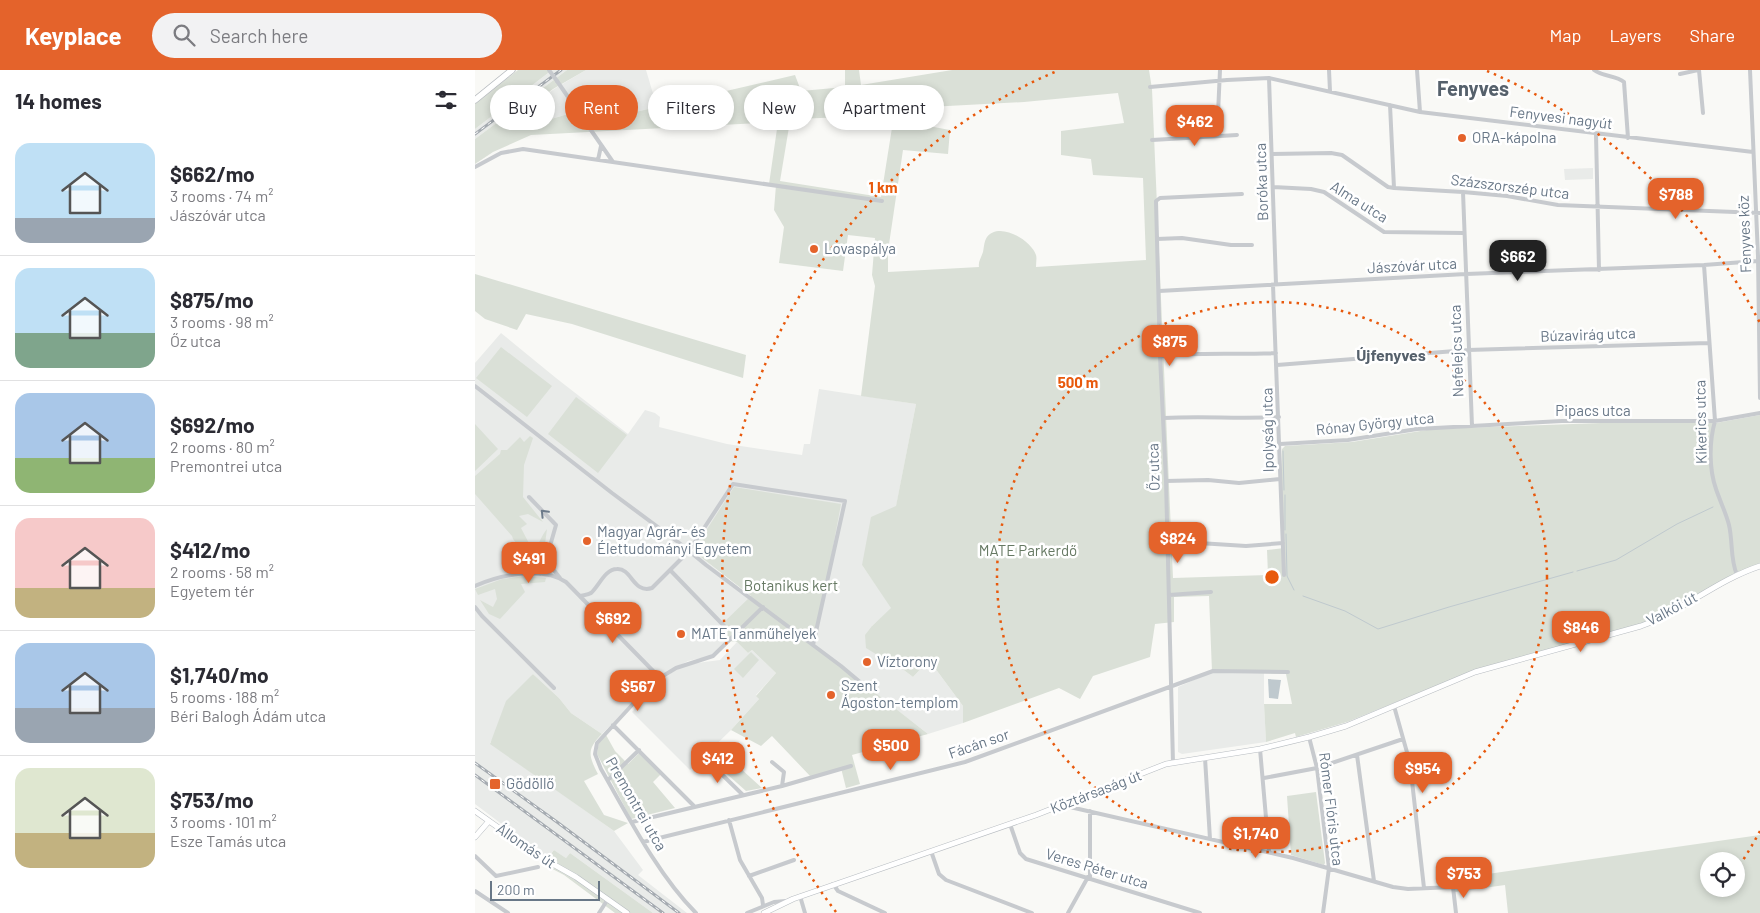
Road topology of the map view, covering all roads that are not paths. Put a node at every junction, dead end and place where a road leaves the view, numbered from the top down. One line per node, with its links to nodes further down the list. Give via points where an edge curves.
1 (512, 70): 14 (main road)
2 (549, 70): 23 (street, bridge)
3 (1220, 70): 11 (street)
4 (1329, 70): 13 (street)
5 (1417, 70): 16 (street)
6 (1594, 70): 21 (street, via 1623,80)
7 (1698, 70): 9 (street); 17 (street)
8 (1750, 70): 24 (street, Fenyves köz)
9 (1680, 74)
10 (1269, 78): 11 (street, Fenyvesi nagyút); 13 (street, Fenyvesi nagyút); 25 (street, Boróka utca)
11 (1220, 81): 12 (street, Fenyvesi nagyút); 20 (street)
12 (1150, 87)
13 (1330, 91): 15 (street, Fenyvesi nagyút)
14 (475, 99)
15 (1391, 105): 16 (street, Fenyvesi nagyút); 30 (street)
16 (1420, 112): 18 (street, Fenyvesi nagyút)
17 (1703, 113)
18 (1596, 134): 21 (street, Fenyvesi nagyút); 34 (street)
19 (1237, 135): 20 (street)
20 (1217, 136): 22 (street)
21 (1628, 138): 24 (street, Fenyvesi nagyút)
22 (1152, 140)
23 (601, 146): 26 (street); 27 (street)
24 (1753, 152): 35 (street, Fenyves köz)
25 (1272, 154): 29 (street, Boróka utca); 30 (street, Százszorszép utca, via 1337,154)
26 (598, 160): 27 (street); 28 (street, via 523,149 501,153)
27 (613, 162): 33 (street)
28 (475, 167)
29 (1273, 187): 36 (street, Alma utca, via 1323,192 1384,232); 43 (street, Boróka utca)
30 (1394, 188): 31 (street, Százszorszép utca)
31 (1463, 192): 34 (street, Százszorszép utca); 36 (street, Nefelejcs utca)
32 (1242, 194): 37 (street, Őz utca, via 1156,200)
33 (882, 200)
34 (1598, 208): 35 (street, Százszorszép utca); 41 (street)
35 (1758, 213): 39 (street, Fenyves köz)
36 (1464, 232): 42 (street, Nefelejcs utca)
37 (1157, 239): 38 (street, via 1182,238); 44 (street, Őz utca)
38 (1252, 245)
39 (1757, 261): 40 (street, Jászóvár utca); 51 (street, Fenyves köz)
40 (1704, 265): 41 (street, Jászóvár utca); 45 (street, Kikerics utca)
41 (1599, 270): 42 (street, Jászóvár utca)
42 (1466, 274): 43 (street, Jászóvár utca); 46 (street, Nefelejcs utca)
43 (1275, 284): 44 (street, Jászóvár utca); 47 (street, Ipolyság utca)
44 (1159, 291): 48 (street, Őz utca)
45 (1709, 343): 46 (street, Búzavirág utca); 55 (street, Kikerics utca)
46 (1468, 350): 49 (street, Búzavirág utca); 56 (street, Nefelejcs utca)
47 (1276, 353): 48 (street); 49 (street, Ipolyság utca)
48 (1160, 356): 54 (street, Őz utca)
49 (1277, 365): 53 (street, Ipolyság utca)
50 (475, 386): 63 (street)
51 (1760, 398)
52 (1760, 413): 55 (street, Pipacs utca)
53 (1279, 417): 54 (street); 57 (street, Ipolyság utca)
54 (1164, 418): 59 (street, Őz utca)
55 (1715, 421): 56 (street, Pipacs utca, via 1562,421); 69 (street, Kikerics utca, via 1711,455 1713,480 1729,525)
56 (1472, 426): 57 (street, Rónay György utca)
57 (1280, 444): 58 (street, Ipolyság utca)
58 (1280, 479): 59 (street, via 1239,483 1207,480); 61 (street, Ipolyság utca)
59 (1166, 482): 62 (street, Őz utca)
60 (529, 497): 64 (street, one-way to 60, via 556,525)
61 (1283, 543): 62 (street); 68 (street, Ipolyság utca)
62 (1168, 545): 74 (street, Őz utca)
63 (689, 550): 66 (street); 78 (street); 80 (street, via 733,484 845,501)
64 (549, 564): 67 (street); 70 (street)
65 (1760, 566): 69 (main road, Valkói út)
66 (671, 570): 73 (street, via 646,590 623,570 614,569); 79 (street)
67 (540, 574): 70 (street); 71 (street, via 502,576)
68 (1284, 575)
69 (1737, 575): 86 (main road, Valkói út, via 1650,623 1497,665)
70 (560, 578): 75 (street)
71 (475, 586)
72 (1211, 592): 74 (street)
73 (590, 594): 75 (street); 76 (street)
74 (1169, 595): 83 (street, Őz utca)
75 (580, 596): 76 (street)
76 (587, 604): 82 (street)
77 (475, 607): 85 (street)
78 (763, 607): 80 (street); 82 (street, Premontrei utca, via 713,656 681,666)
79 (727, 629)
80 (813, 645): 84 (street)
81 (1288, 672): 83 (street, Fácán sor, via 1213,671)
82 (660, 678): 88 (street, Premontrei utca)
83 (1171, 686): 97 (street, Őz utca); 108 (street, Fácán sor, via 951,766)
84 (866, 687)
85 (554, 688)
86 (1410, 699): 87 (main road, Köztársaság út)
87 (1394, 706): 89 (main road, Köztársaság út); 90 (street)
88 (613, 725): 92 (street); 101 (street, Premontrei utca, via 599,740 595,750 597,761)
89 (1309, 737): 91 (main road, Köztársaság út); 99 (street, Rómer Flóris utca)
90 (1403, 739): 93 (street); 125 (street, via 1410,762)
91 (1260, 749): 94 (main road, Köztársaság út); 100 (street)
92 (639, 750): 101 (street); 105 (street)
93 (1357, 755): 99 (street); 123 (street)
94 (1205, 758): 97 (main road, Köztársaság út); 113 (street)
95 (706, 759): 103 (street)
96 (772, 762): 102 (street, via 784,772)
97 (1173, 763): 104 (main road, Köztársaság út)
98 (851, 766): 102 (street)
99 (1317, 768): 100 (street); 120 (street, Rómer Flóris utca)
100 (1264, 778): 116 (street)
101 (608, 780): 110 (street, Premontrei utca)
102 (782, 786): 103 (street)
103 (743, 795): 105 (street)
104 (1066, 804): 107 (street); 111 (main road, Köztársaság út)
105 (694, 806): 110 (street)
106 (475, 811): 109 (main road, Állomás út)
107 (1090, 811): 113 (street); 122 (street)
108 (729, 820): 114 (street, Fácán sor); 121 (street, via 738,856)
109 (489, 822): 112 (main road); 128 (main road, Állomás út)
110 (632, 822): 114 (street, Premontrei utca)
111 (1010, 824): 115 (main road, Köztársaság út); 122 (street, Veres Péter utca, via 1023,857)
112 (475, 837)
113 (1210, 839): 116 (street)
114 (643, 842): 135 (street, Premontrei utca, via 675,890)
115 (931, 851): 124 (main road, Köztársaság út); 139 (street, via 939,874 949,882)
116 (1269, 852): 120 (street)
117 (475, 856): 119 (street, via 496,876)
118 (794, 860): 121 (street)
119 (537, 867)
120 (1329, 868): 123 (street); 142 (street, Rómer Flóris utca)
121 (749, 876): 130 (street, via 763,898)
122 (1089, 878): 140 (street); 141 (street, Veres Péter utca)
123 (1373, 881): 125 (street, via 1400,888)
124 (833, 884): 127 (main road, Köztársaság út); 138 (street, via 838,890)
125 (1424, 888): 143 (street, via 1453,887)
126 (475, 891): 132 (street)
127 (799, 896): 129 (main road, Köztársaság út); 137 (street)
128 (608, 899): 133 (street); 134 (main road, Állomás út)
129 (786, 901): 130 (street, Köztársaság út); 136 (main road, Köztársaság út)
130 (763, 905): 131 (street, Köztársaság út)
131 (747, 912)
132 (508, 913)
133 (599, 913)
134 (627, 913)
135 (696, 913)
136 (764, 913)
137 (805, 913)
138 (885, 913)
139 (1033, 913)
140 (1068, 913)
141 (1200, 913)
142 (1323, 913)
143 (1456, 913)

